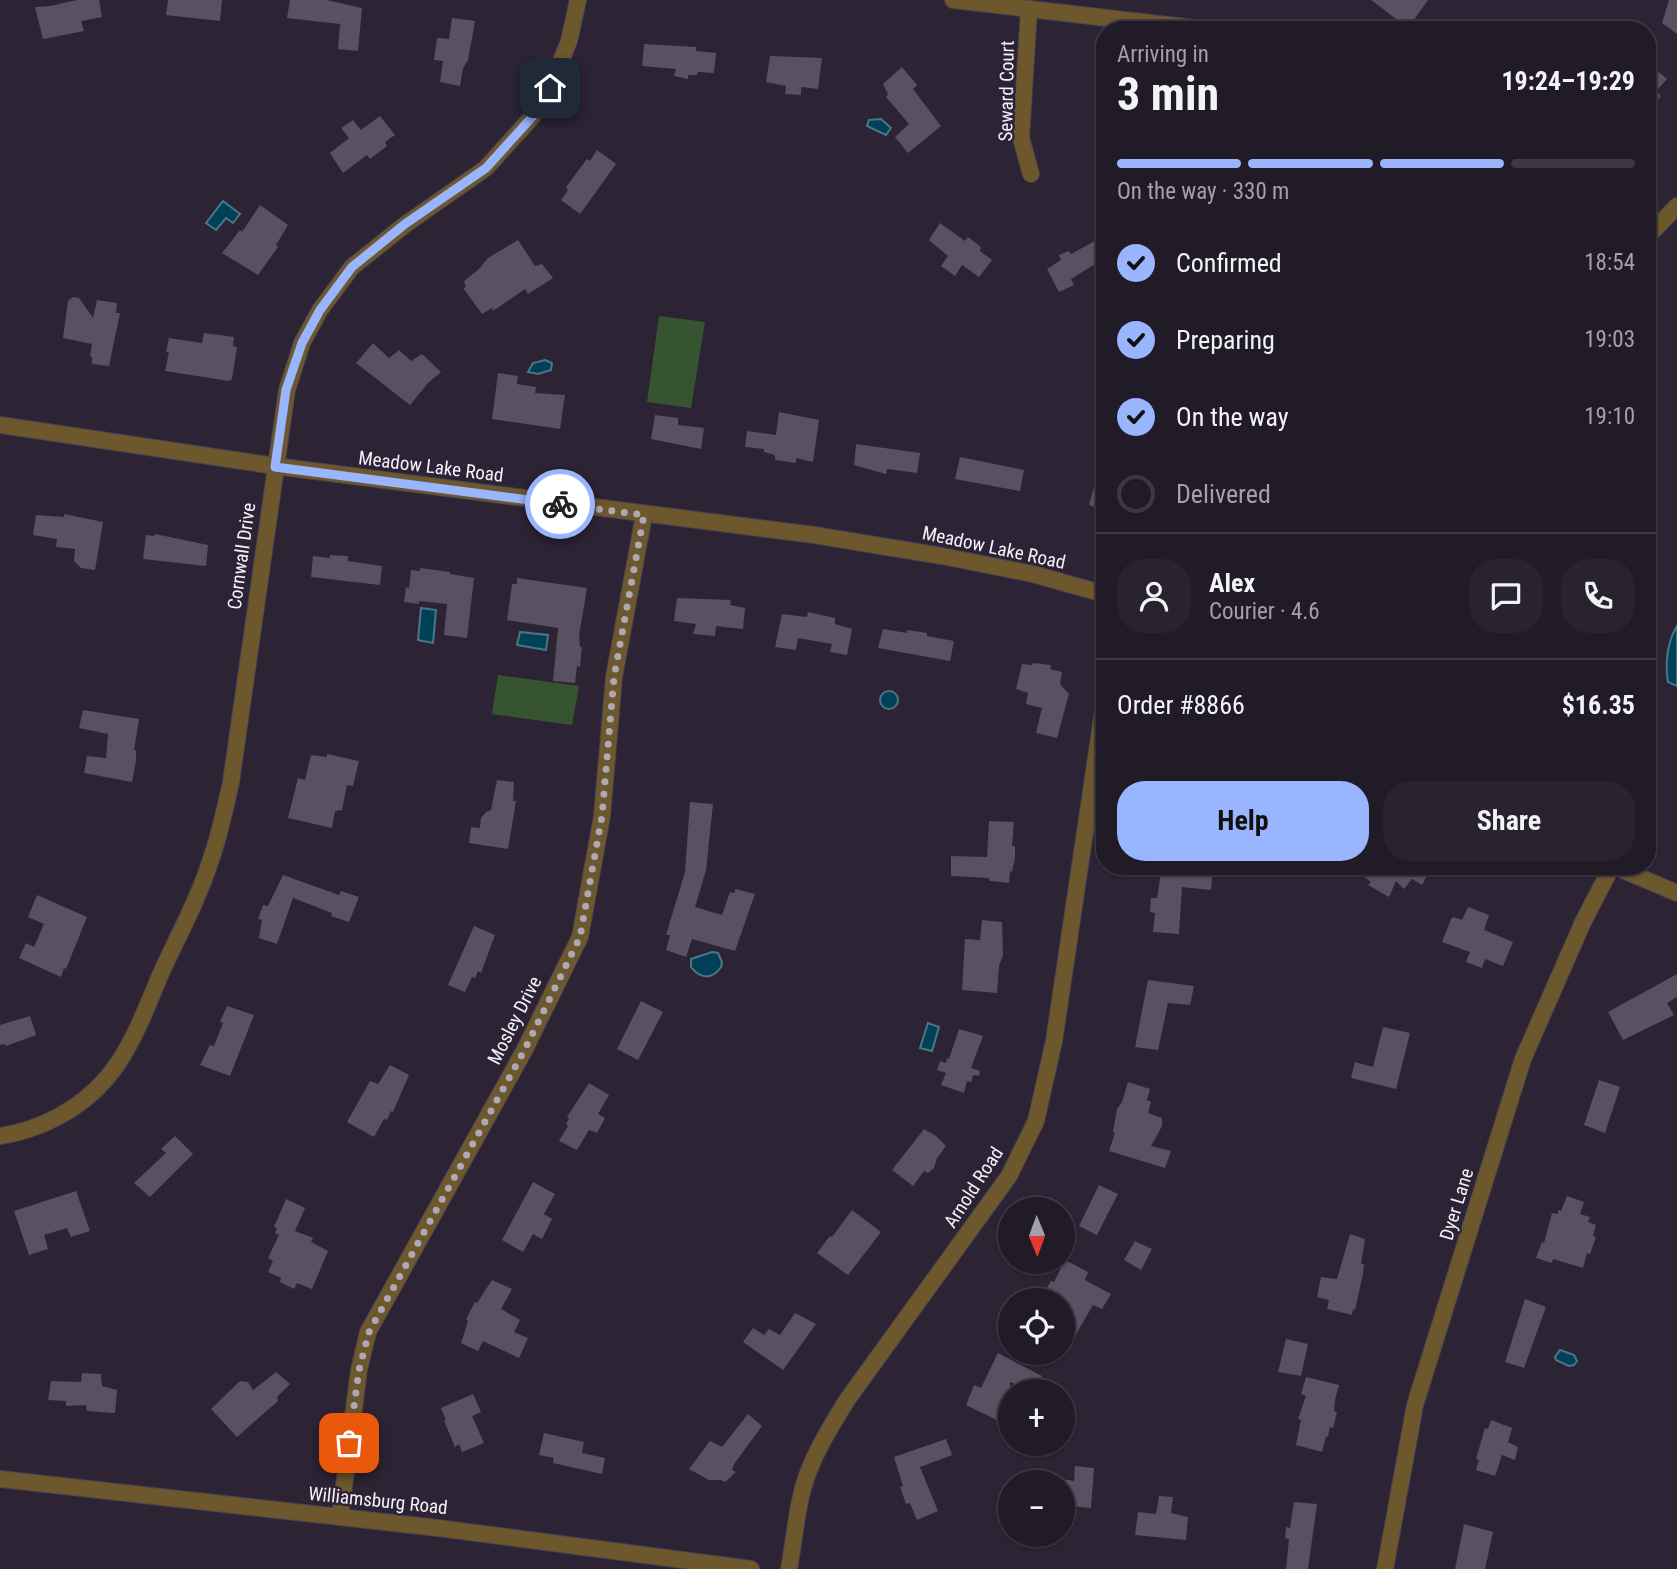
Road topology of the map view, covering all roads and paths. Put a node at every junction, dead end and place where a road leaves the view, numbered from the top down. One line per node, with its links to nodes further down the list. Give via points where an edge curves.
1 (578, 0): 9 (street, Cornwall Drive, via 569,41 533,116 486,168 352,267 320,310 302,343 286,390)
2 (953, 0): 3 (street)
3 (1029, 9): 4 (street); 5 (street, Seward Court, via 1021,138)
4 (1133, 21)
5 (1031, 174)
6 (1677, 206): 7 (street)
7 (1656, 228)
8 (0, 425): 9 (street, Meadow Lake Road)
9 (275, 467): 10 (street, Meadow Lake Road); 16 (street, Cornwall Drive, via 231,782 205,874 117,1065 91,1093 55,1119)
10 (644, 515): 11 (street, Meadow Lake Road, via 942,556); 18 (street, Mosley Drive, via 614,677 602,816 580,937 524,1051 369,1332 359,1370)
11 (1096, 592)
12 (1096, 758): 20 (street, Arnold Road, via 1054,1041 1036,1121 1009,1176 828,1431 802,1492)
13 (1608, 875): 21 (street, Dyer Lane, via 1523,1059 1415,1405)
14 (1634, 875): 15 (street)
15 (1677, 893)
16 (0, 1136)
17 (0, 1479): 18 (street, Williamsburg Road)
18 (340, 1517): 19 (street, Williamsburg Road)
19 (751, 1569)
20 (789, 1569)
21 (1385, 1569)

